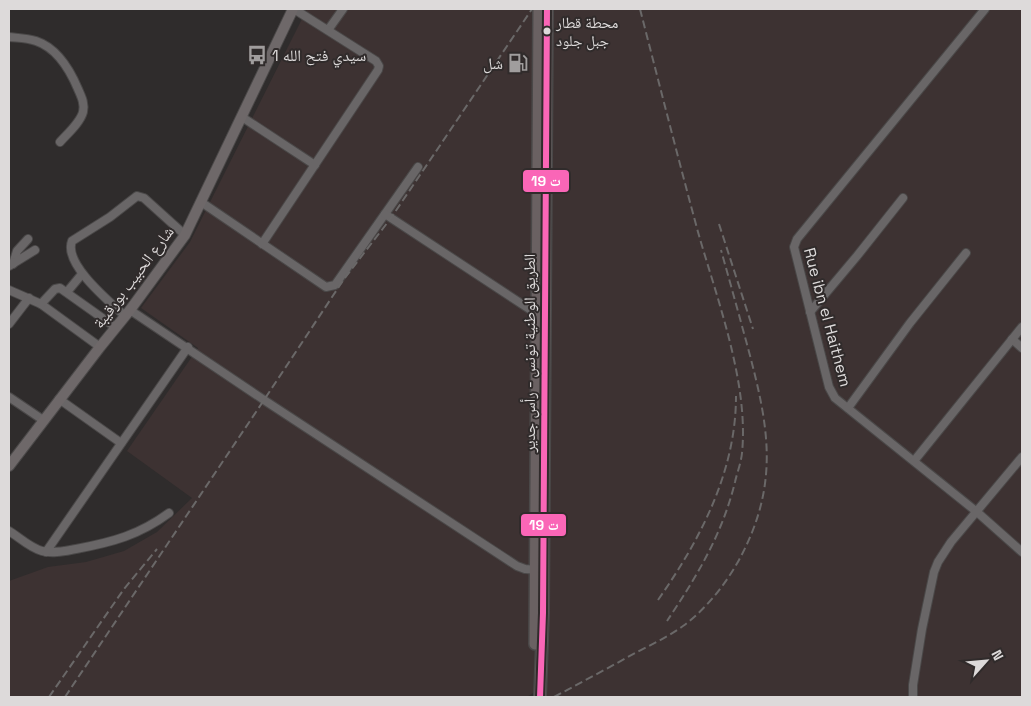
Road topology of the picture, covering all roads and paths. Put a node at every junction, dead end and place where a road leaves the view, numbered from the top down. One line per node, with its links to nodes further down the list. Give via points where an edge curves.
1 (294, 9): 6 (street); 8 (main road, شارع الحبيب بورقيبة)
2 (343, 9): 6 (street)
3 (539, 9): 28 (main road, الطريق الوطنية تونس - رأس جدير)
4 (547, 9): 28 (main road, الطريق الوطنية تونس - رأس جدير)
5 (985, 9): 26 (street, Rue ibn el Haithem, via 797,239 794,252)
6 (328, 30): 10 (street, via 379,66)
7 (9, 37): 9 (street, via 34,40 51,49 73,76 83,100 83,112)
8 (242, 117): 10 (street); 13 (main road, شارع الحبيب بورقيبة)
9 (60, 142)
10 (315, 165): 17 (street)
11 (418, 167): 14 (street)
12 (903, 198): 26 (street)
13 (201, 202): 15 (main road, شارع الحبيب بورقيبة); 17 (street)
14 (385, 214): 17 (street, via 335,285 330,287); 28 (street)
15 (185, 235): 21 (street, via 138,196 72,241 74,258); 27 (main road, شارع الحبيب بورقيبة)
16 (28, 239): 20 (street)
17 (262, 244)
18 (34, 250): 20 (street)
19 (966, 253): 38 (street)
20 (11, 265)
21 (82, 274): 23 (street); 27 (street)
22 (9, 290): 24 (street)
23 (67, 292): 25 (street, via 55,289); 30 (street)
24 (29, 298): 25 (street); 29 (street)
25 (41, 304): 33 (street)
26 (810, 312): 38 (street, Rue ibn el Haithem, via 831,393)
27 (128, 313): 30 (main road, شارع الحبيب بورقيبة); 34 (street)
28 (541, 316): 49 (main road, الطريق الوطنية تونس - رأس جدير)
29 (9, 324)
30 (116, 327): 33 (main road, شارع الحبيب بورقيبة)
31 (1022, 327): 32 (street)
32 (1012, 339): 35 (street); 43 (street)
33 (100, 347): 37 (main road, شارع الحبيب بورقيبة)
34 (188, 347): 40 (street); 49 (street, via 518,566)
35 (1022, 348)
36 (9, 397): 39 (street)
37 (58, 399): 39 (main road, شارع الحبيب بورقيبة); 40 (street)
38 (848, 408): 43 (street, Rue ibn el Haithem)
39 (43, 420): 42 (main road, شارع الحبيب بورقيبة)
40 (121, 443): 47 (street)
41 (1022, 457): 44 (street)
42 (11, 458)
43 (914, 461): 44 (street, Rue ibn el Haithem)
44 (978, 512): 48 (street, Rue ibn el Haithem); 52 (street, via 942,554 934,572)
45 (169, 513): 47 (street, via 152,526 130,536 71,550)
46 (9, 531): 47 (street)
47 (46, 552)
48 (1022, 552)
49 (539, 570): 50 (main road, الطريق الوطنية تونس - رأس جدير); 51 (main road, الطريق الوطنية تونس - رأس جدير)
50 (534, 697)
51 (540, 697)
52 (913, 697)

